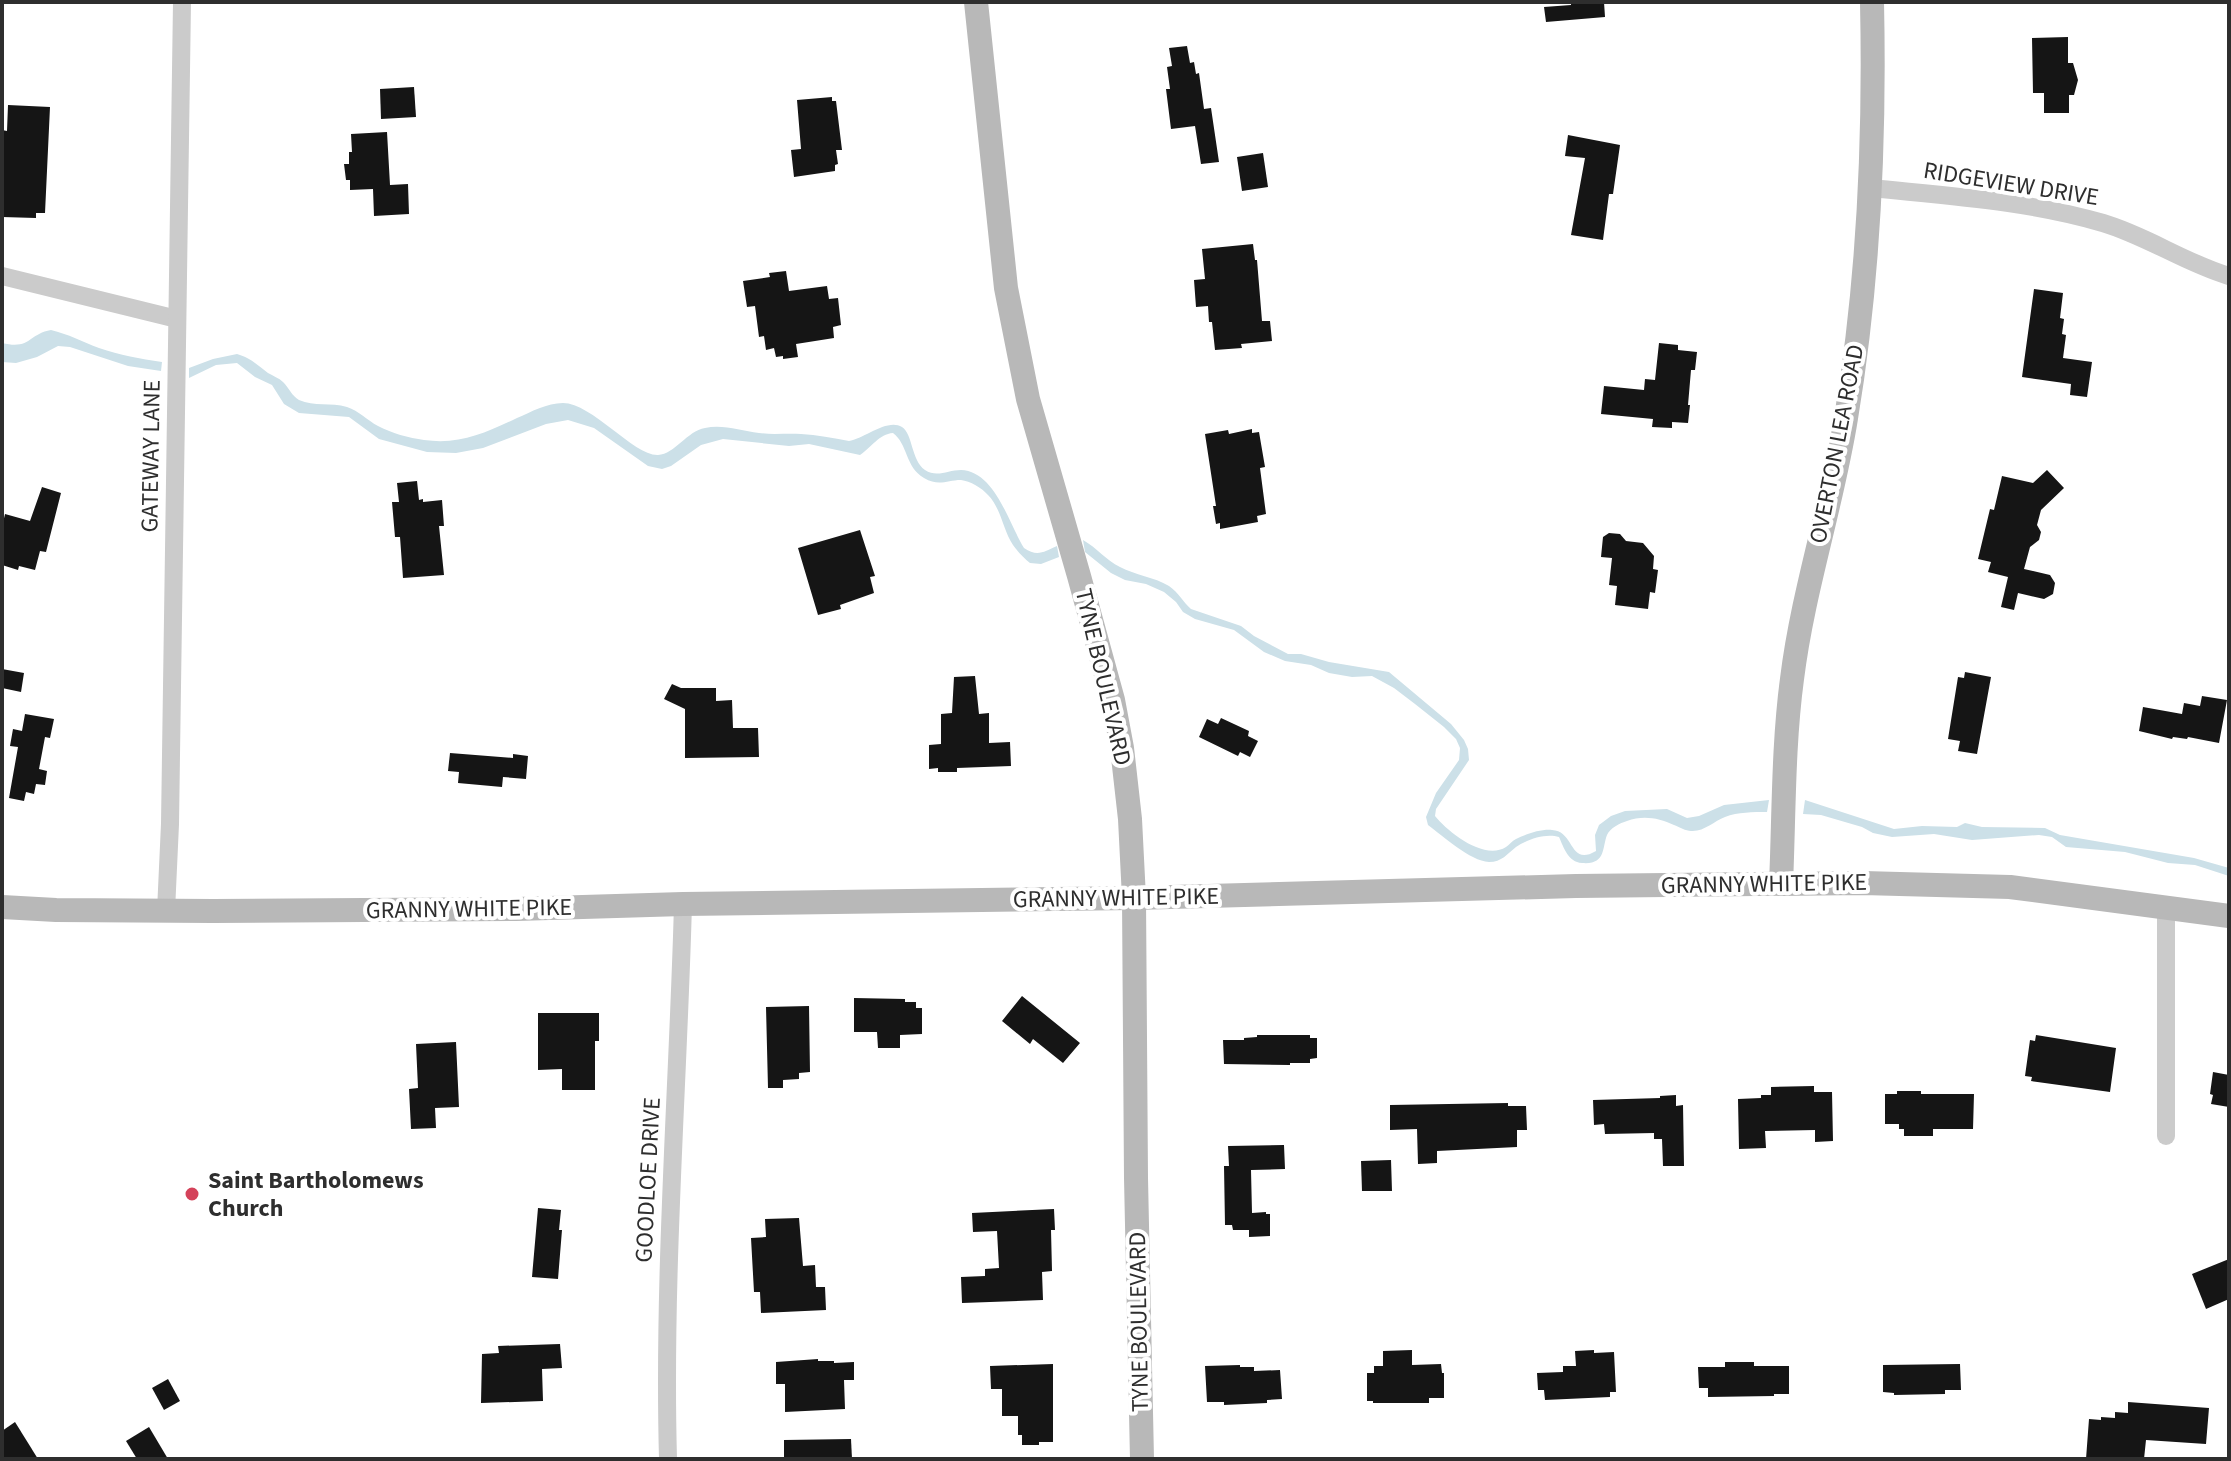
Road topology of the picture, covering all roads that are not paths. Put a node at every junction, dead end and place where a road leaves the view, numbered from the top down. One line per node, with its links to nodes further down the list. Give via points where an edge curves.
1 (182, 2): 7 (street, GATEWAY LANE)
2 (976, 2): 9 (street, TYNE BOULEVARD, via 1006,288 1028,399 1117,720)
3 (1872, 2): 4 (street, OVERTON LEA ROAD)
4 (1871, 188): 6 (street, RIDGEVIEW DRIVE, via 2035,208 2094,221); 8 (street, OVERTON LEA ROAD, via 1846,418 1791,684)
5 (2, 276): 7 (street)
6 (2229, 276)
7 (177, 319): 13 (street, GATEWAY LANE)
8 (1781, 884): 9 (street, GRANNY WHITE PIKE); 12 (street, GRANNY WHITE PIKE, via 2010,887)
9 (1134, 898): 10 (street, GRANNY WHITE PIKE); 17 (street, TYNE BOULEVARD)
10 (683, 904): 13 (street, GRANNY WHITE PIKE); 16 (street, GOODLOE DRIVE, via 667,1300)
11 (2, 907): 13 (street, GRANNY WHITE PIKE)
12 (2166, 907): 14 (street, GRANNY WHITE PIKE); 15 (street)
13 (166, 911)
14 (2229, 916)
15 (2166, 1136)
16 (668, 1459)
17 (1142, 1459)

